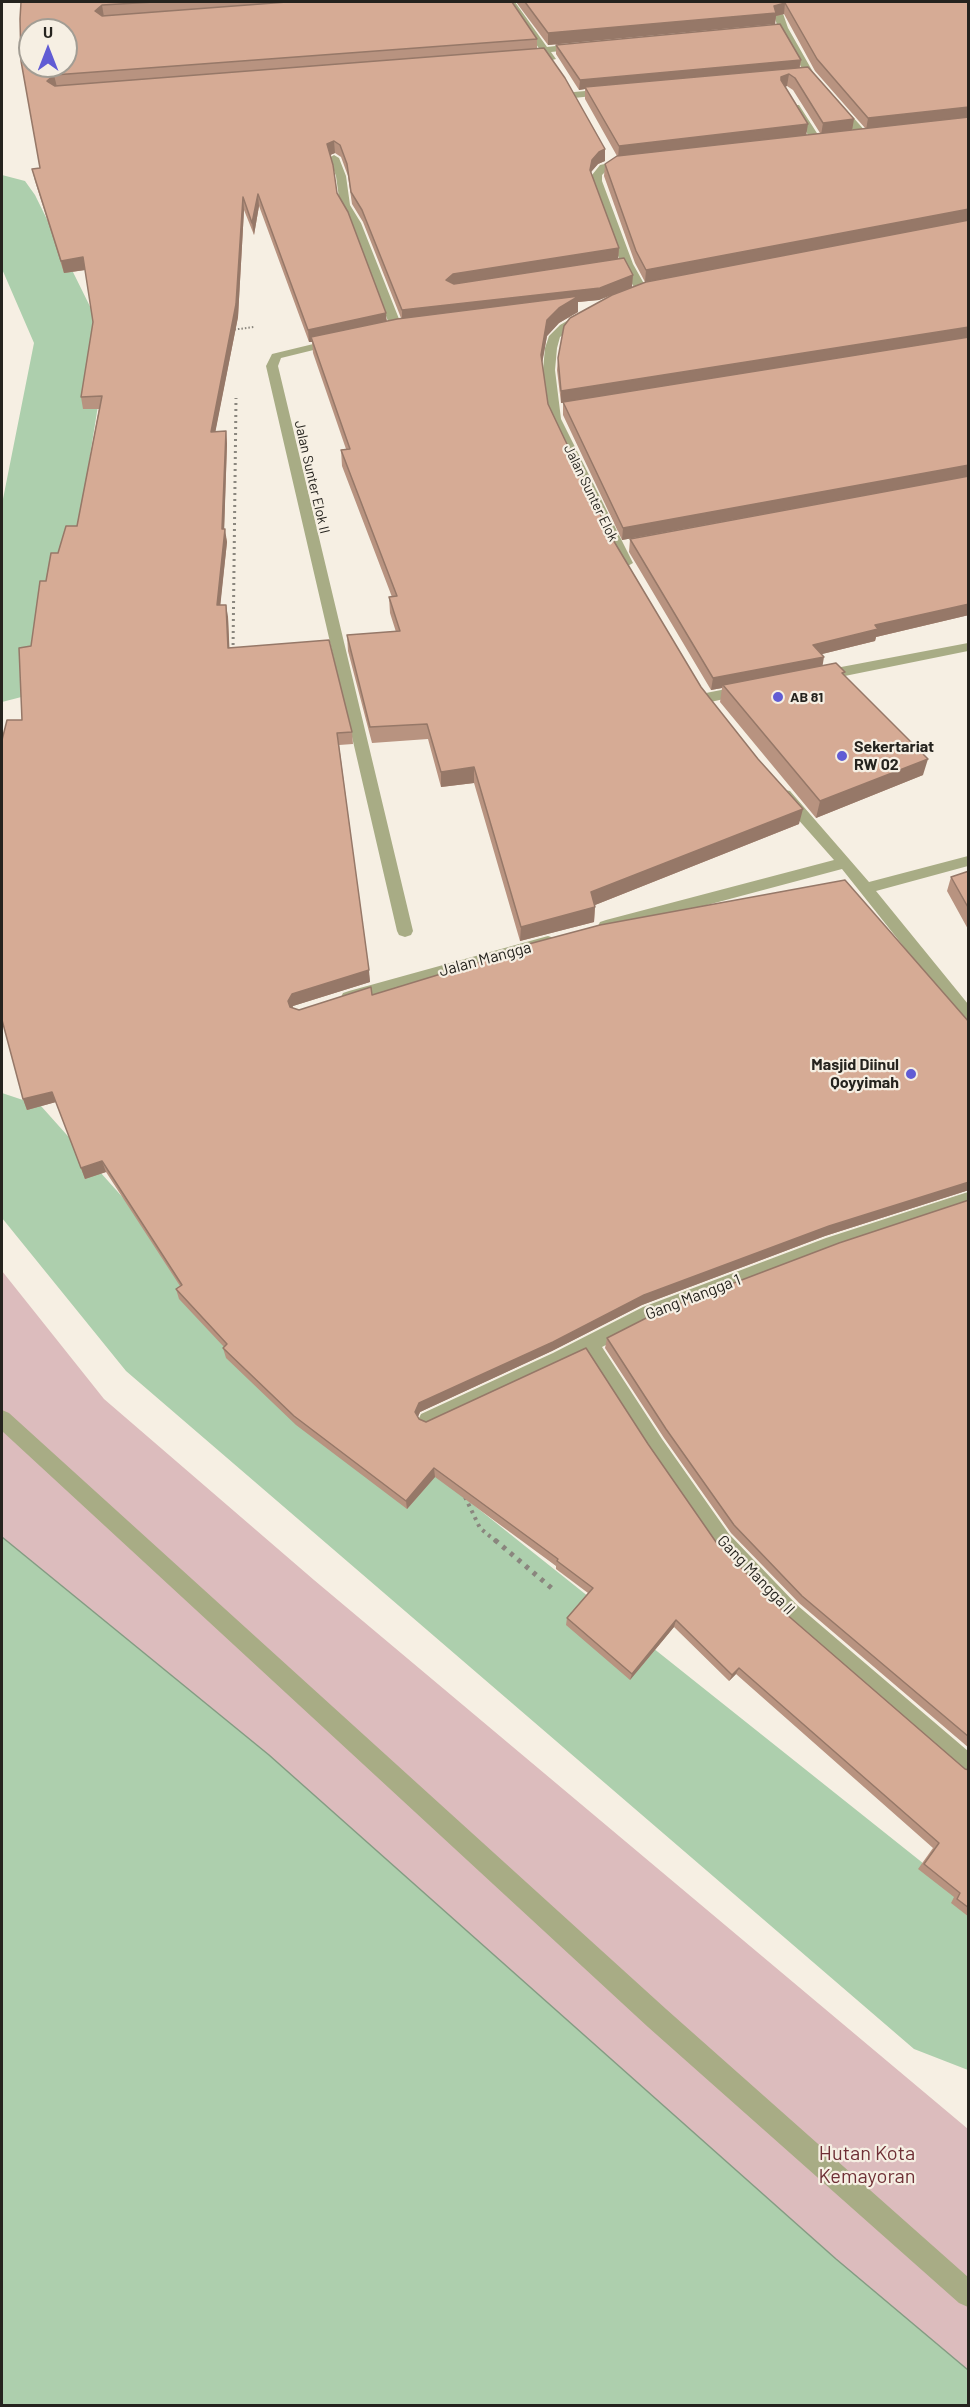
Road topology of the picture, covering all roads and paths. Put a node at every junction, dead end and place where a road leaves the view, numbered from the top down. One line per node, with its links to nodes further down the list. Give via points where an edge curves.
1 (511, 2): 4 (street)
2 (779, 3): 6 (street, via 778,28)
3 (588, 46): 4 (street)
4 (545, 53): 5 (street)
5 (555, 65)
6 (809, 73): 7 (street); 12 (street)
7 (797, 74)
8 (613, 92): 10 (street, via 573,92)
9 (792, 100): 14 (street, via 812,142)
10 (580, 105)
11 (875, 134): 12 (street)
12 (863, 135): 13 (street)
13 (852, 137)
14 (829, 140)
15 (334, 158): 19 (street, via 345,205 356,223)
16 (636, 161): 17 (street, via 611,158 600,170 597,181 622,265)
17 (642, 289)
18 (571, 307): 24 (street, Jalan Sunter Elok, via 597,306 555,336 549,370 559,409 555,419 623,547)
19 (397, 329)
20 (230, 330): 22 (path)
21 (351, 338): 35 (street, Jalan Sunter Elok II, via 283,353 276,356 272,366)
22 (232, 339)
23 (236, 392): 26 (path)
24 (635, 578)
25 (969, 647): 27 (street)
26 (233, 661)
27 (808, 678)
28 (763, 687): 29 (street)
29 (706, 698)
30 (777, 786): 32 (street)
31 (969, 861): 33 (street)
32 (845, 863): 33 (street); 34 (street)
33 (866, 888): 38 (street)
34 (592, 930)
35 (405, 931)
36 (569, 936): 37 (street, Jalan Mangga)
37 (331, 1003)
38 (969, 1015)
39 (969, 1200): 40 (street, Gang Mangga 1, via 832,1244 650,1313)
40 (590, 1344): 42 (street, Gang Mangga 1); 45 (street, Gang Mangga II, via 722,1541 790,1611)
41 (2, 1419): 46 (street, via 657,2018)
42 (428, 1420)
43 (461, 1488): 44 (path, via 480,1528)
44 (555, 1591)
45 (969, 1765)
46 (969, 2294)

